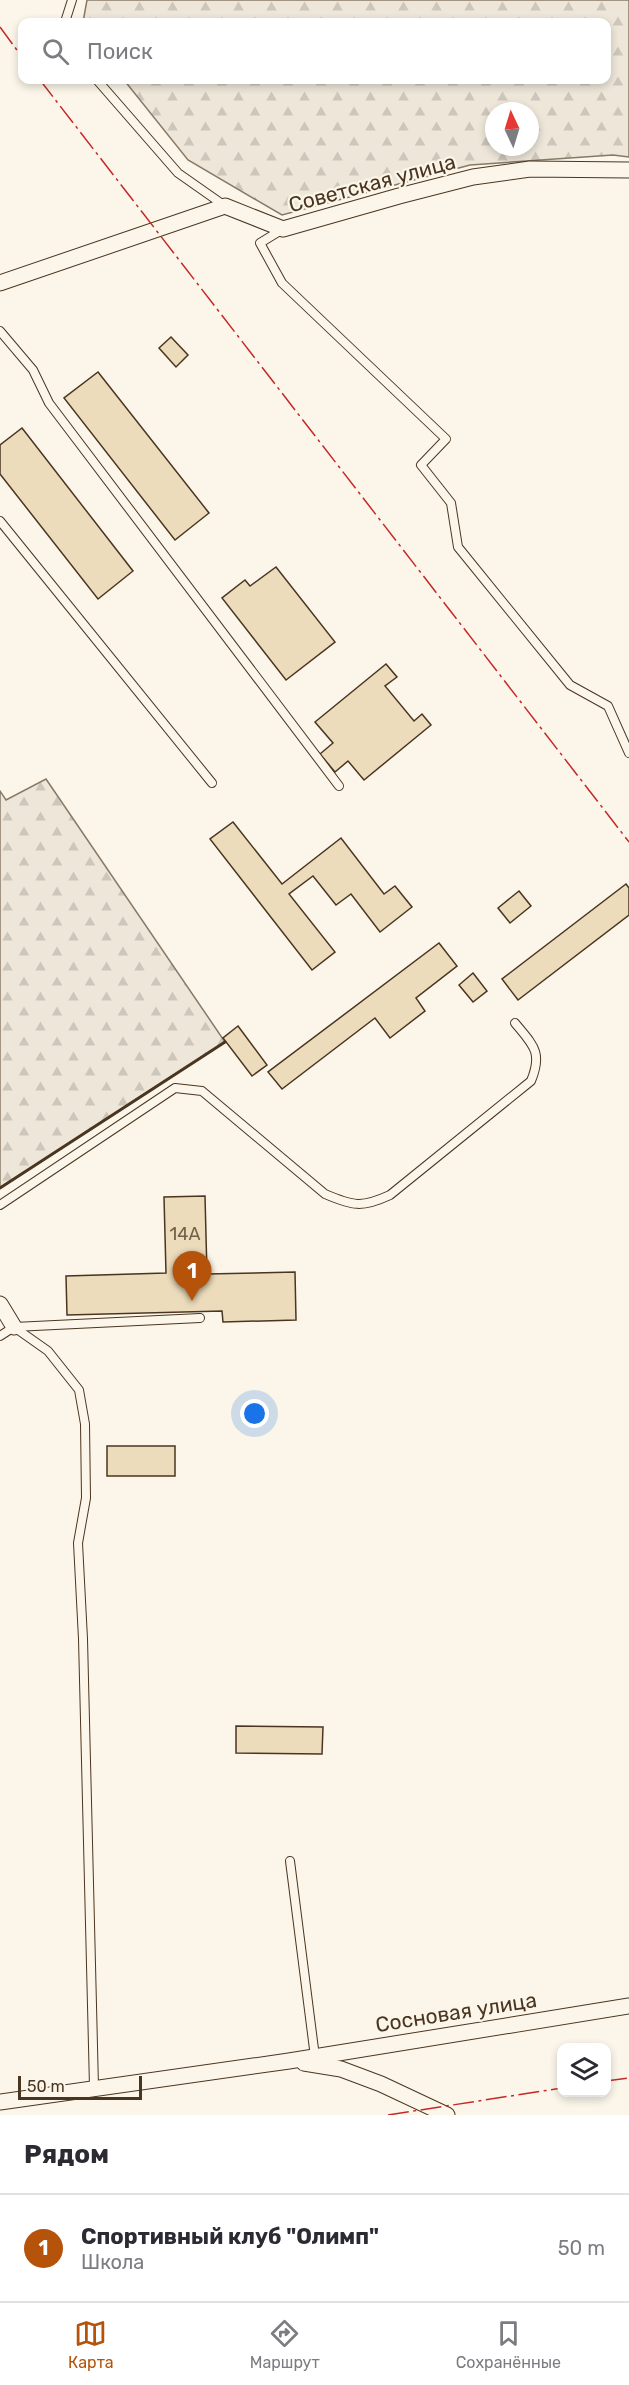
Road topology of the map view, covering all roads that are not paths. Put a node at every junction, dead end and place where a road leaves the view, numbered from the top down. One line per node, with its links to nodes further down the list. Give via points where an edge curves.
1 (72, 0): 2 (lane)
2 (66, 18)
3 (100, 84): 5 (lane, via 178,173)
4 (629, 170): 6 (street, Советская улица, via 530,169 473,177)
5 (225, 206): 6 (street, Советская улица); 7 (street)
6 (283, 230): 10 (lane, via 260,243 282,283 446,440 421,465 452,503 458,547 570,685 608,706)
7 (0, 283)
8 (0, 331): 12 (lane, via 33,370 49,403)
9 (0, 520): 11 (lane)
10 (629, 753)
11 (212, 783)
12 (339, 786)
13 (515, 1023): 14 (lane, via 536,1049 538,1065 531,1081 390,1195 370,1204 346,1203 325,1194 202,1091 176,1088)
14 (0, 1205)
15 (0, 1304): 17 (street)
16 (200, 1318): 17 (lane)
17 (14, 1327): 18 (lane); 23 (lane, via 48,1352 80,1390 85,1424 86,1498 78,1543)
18 (0, 1336)
19 (290, 1862): 21 (lane)
20 (629, 2006): 21 (street, Сосновая улица)
21 (315, 2056): 22 (street, Сосновая улица)
22 (289, 2061): 23 (street, Сосновая улица); 25 (street, Сосновая улица, via 341,2069)
23 (93, 2087): 24 (street, Сосновая улица)
24 (0, 2102)
25 (447, 2115)

